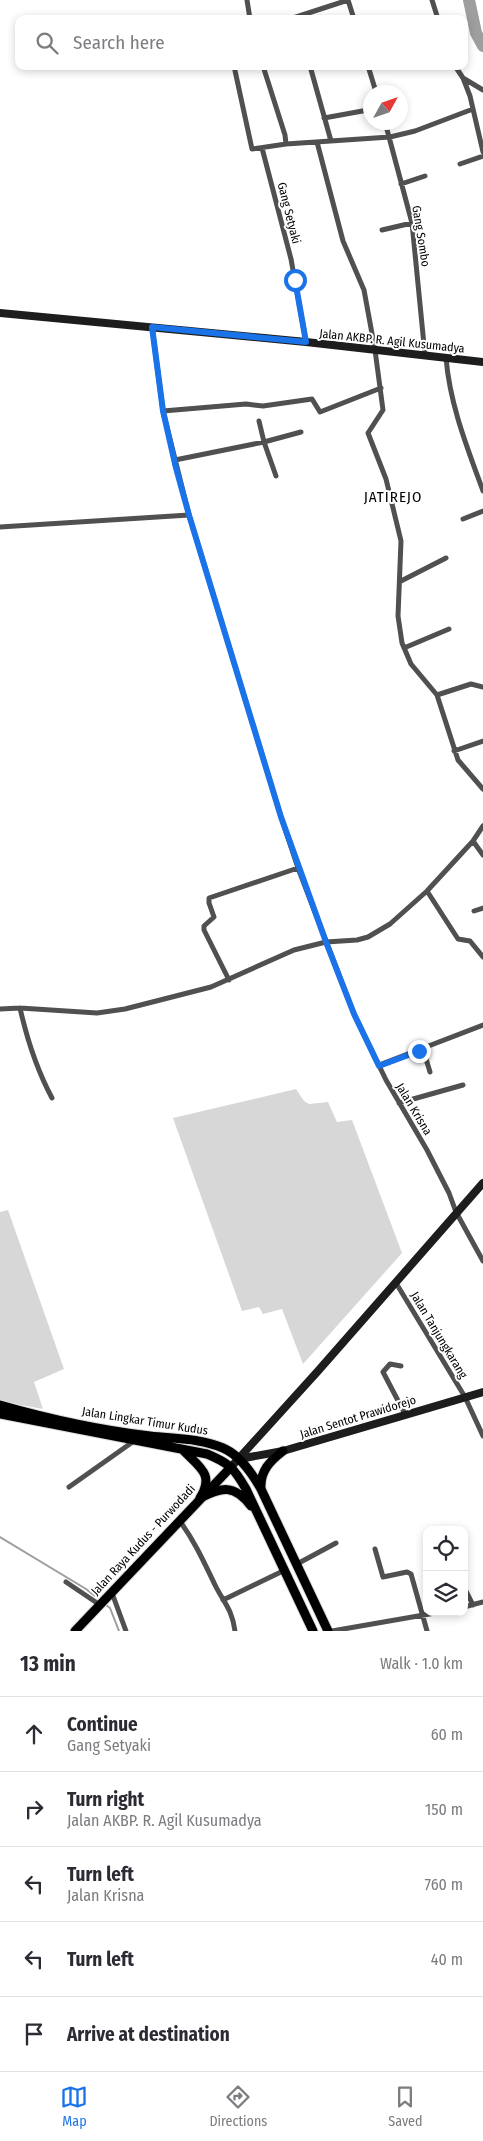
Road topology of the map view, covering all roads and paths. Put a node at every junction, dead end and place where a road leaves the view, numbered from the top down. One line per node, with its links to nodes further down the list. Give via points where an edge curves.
1 (247, 0): 4 (street)
2 (348, 0): 5 (street); 6 (street)
3 (432, 0): 7 (street)
4 (249, 15)
5 (303, 15)
6 (353, 15)
7 (437, 15)
8 (235, 70): 25 (street, via 252,149)
9 (264, 70): 24 (street)
10 (311, 70): 18 (street)
11 (369, 70): 14 (street)
12 (458, 70): 13 (street)
13 (463, 78): 15 (street); 16 (street)
14 (374, 85)
15 (483, 90)
16 (473, 109): 20 (street); 21 (street)
17 (363, 111): 18 (street)
18 (324, 118): 22 (street)
19 (388, 130): 21 (street, Gang Sombo)
20 (481, 135): 26 (street)
21 (390, 137): 22 (street); 30 (street, Gang Sombo)
22 (331, 141): 23 (street)
23 (317, 142): 24 (street); 36 (street, via 343,241 360,278)
24 (286, 144): 25 (street)
25 (262, 148): 35 (street, Gang Setyaki, via 292,266)
26 (483, 152)
27 (483, 156): 28 (street)
28 (460, 164)
29 (425, 176): 30 (street)
30 (401, 184): 31 (street, Gang Sombo)
31 (412, 223): 32 (street); 37 (street, Gang Sombo)
32 (382, 230)
33 (0, 313): 34 (main road, Jalan AKBP. R. Agil Kusumadya)
34 (152, 327): 35 (main road, Jalan AKBP. R. Agil Kusumadya); 41 (street, Jalan Krisna)
35 (306, 342): 36 (main road, Jalan AKBP. R. Agil Kusumadya)
36 (375, 350): 37 (main road, Jalan AKBP. R. Agil Kusumadya); 40 (street)
37 (425, 355): 38 (main road, Jalan AKBP. R. Agil Kusumadya)
38 (446, 358): 39 (main road, Jalan AKBP. R. Agil Kusumadya); 47 (street, via 453,405)
39 (483, 362)
40 (382, 388): 41 (street, via 320,412 313,399 263,406 246,404); 53 (street, via 383,410 368,433 386,479 400,532)
41 (163, 411): 45 (street, Jalan Krisna)
42 (259, 421): 44 (street)
43 (301, 432): 44 (street)
44 (264, 442): 45 (street); 46 (street)
45 (175, 460): 49 (street, Jalan Krisna)
46 (276, 476)
47 (483, 491)
48 (483, 511): 50 (street)
49 (189, 515): 51 (street); 64 (street, Jalan Krisna)
50 (463, 519)
51 (0, 527)
52 (446, 558): 53 (street)
53 (401, 581): 55 (street, via 398,625)
54 (449, 629): 55 (street)
55 (404, 648): 57 (street, via 414,668)
56 (483, 687): 57 (street, via 471,684)
57 (437, 695): 59 (street)
58 (483, 741): 59 (street)
59 (454, 751): 60 (street, via 462,766)
60 (483, 790)
61 (483, 826): 62 (street)
62 (473, 842): 63 (street); 65 (street)
63 (483, 855)
64 (298, 868): 68 (street, Jalan Krisna); 70 (street, via 209,898 214,917 204,930)
65 (426, 891): 68 (street, via 399,917 376,933 357,940); 69 (street, via 458,939 470,940)
66 (483, 908): 67 (street)
67 (474, 911)
68 (326, 942): 70 (street, via 287,952); 75 (street, Jalan Krisna, via 354,1014)
69 (483, 958)
70 (229, 980): 71 (street, via 202,990 112,1012)
71 (20, 1008): 72 (street); 78 (street)
72 (0, 1009)
73 (483, 1025): 74 (street)
74 (423, 1049): 75 (street); 76 (street)
75 (379, 1066): 79 (street, Jalan Krisna)
76 (430, 1072)
77 (463, 1085): 79 (street)
78 (52, 1098)
79 (399, 1103): 81 (street, Jalan Krisna, via 427,1150)
80 (483, 1183): 81 (main road)
81 (456, 1212): 82 (street, Jalan Krisna); 83 (main road)
82 (483, 1261)
83 (396, 1283): 86 (street, Jalan Tanjungkarang); 94 (main road)
84 (401, 1366): 89 (street, via 390,1364 383,1372)
85 (483, 1392): 86 (main road, Jalan Sentot Prawidorejo)
86 (465, 1397): 89 (main road, Jalan Sentot Prawidorejo); 90 (street, Jalan Tanjungkarang)
87 (0, 1405): 94 (main road, Jalan Lingkar Timur Kudus, via 35,1415 149,1436 202,1442 223,1448)
88 (0, 1414): 91 (main road, Jalan Lingkar Timur Kudus)
89 (405, 1414): 93 (main road, Jalan Sentot Prawidorejo)
90 (483, 1436)
91 (134, 1441): 92 (main road, Jalan Lingkar Timur Kudus); 96 (street)
92 (183, 1450): 95 (main road, Jalan Lingkar Timur Kudus, via 207,1454); 98 (main road, via 205,1473 206,1488)
93 (283, 1451): 94 (main road, Jalan Sentot Prawidorejo); 97 (main road, via 264,1471)
94 (239, 1459): 95 (main road); 97 (main road, Jalan Lingkar Timur Kudus)
95 (231, 1467): 98 (main road, Jalan Raya Kudus - Purwodadi); 99 (main road, Jalan Lingkar Timur Kudus)
96 (69, 1487)
97 (262, 1489): 103 (main road, Jalan Lingkar Timur Kudus)
98 (200, 1498): 99 (main road, via 218,1489 229,1489 239,1493); 100 (main road, Jalan Raya Kudus - Purwodadi)
99 (261, 1519): 104 (main road, Jalan Lingkar Timur Kudus)
100 (179, 1520): 107 (main road, Jalan Raya Kudus - Purwodadi); 108 (street, via 193,1539)
101 (336, 1543): 103 (street)
102 (375, 1549): 113 (street, via 383,1577 411,1574)
103 (297, 1564): 118 (main road, Jalan Lingkar Timur Kudus)
104 (285, 1570): 108 (street); 117 (main road, Jalan Lingkar Timur Kudus)
105 (66, 1582): 110 (street)
106 (468, 1594): 111 (street)
107 (110, 1595): 110 (main road, Jalan Raya Kudus - Purwodadi); 115 (street)
108 (223, 1600): 116 (street, via 228,1605)
109 (483, 1602): 111 (street)
110 (100, 1604): 114 (main road, Jalan Raya Kudus - Purwodadi)
111 (474, 1605): 112 (street)
112 (468, 1606)
113 (423, 1616): 119 (street); 120 (street)
114 (75, 1631)
115 (126, 1631)
116 (235, 1631)
117 (314, 1631)
118 (328, 1631)
119 (332, 1631)
120 (427, 1631)

